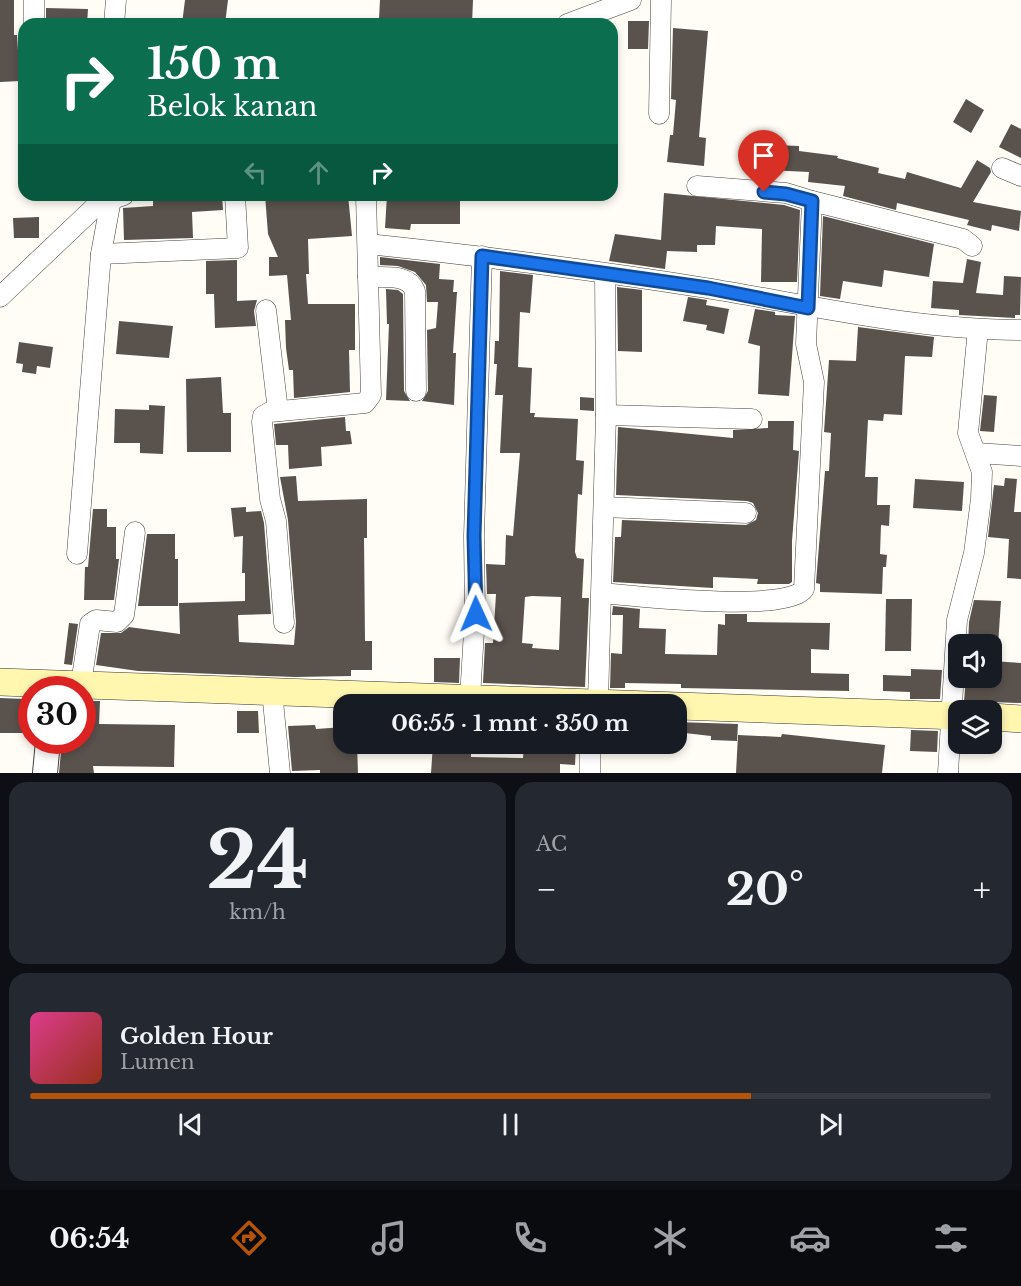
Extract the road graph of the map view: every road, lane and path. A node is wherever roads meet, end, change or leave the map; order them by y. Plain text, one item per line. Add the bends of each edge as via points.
1 (34, 0) edge
2 (116, 0) edge
3 (631, 0) edge
4 (661, 0) edge
5 (34, 18) edge
6 (114, 18) edge
7 (583, 18) edge
8 (659, 114) dead end
9 (1002, 168) dead end
10 (1021, 176) edge
11 (697, 186) dead end
12 (105, 201) edge
13 (108, 201) edge
14 (235, 201) edge
15 (366, 201) edge
16 (812, 201) junction
17 (368, 244) junction
18 (972, 246) dead end
19 (101, 254) junction
20 (482, 256) junction
21 (605, 274) junction
22 (368, 277) junction
23 (0, 297) edge
24 (808, 308) junction
25 (266, 310) dead end
26 (978, 329) junction
27 (1021, 330) edge
28 (416, 391) dead end
29 (278, 411) junction
30 (606, 415) junction
31 (752, 419) dead end
32 (977, 453) junction
33 (1021, 456) edge
34 (604, 507) junction
35 (746, 513) dead end
36 (135, 532) dead end
37 (77, 554) dead end
38 (602, 593) junction
39 (284, 623) dead end
40 (82, 676) edge
41 (0, 682) edge
42 (18, 684) edge
43 (96, 685) edge
44 (272, 691) junction
45 (357, 694) edge
46 (470, 694) edge
47 (594, 694) edge
48 (955, 700) edge
49 (687, 706) edge
50 (948, 716) edge
51 (1002, 718) edge
52 (1021, 720) edge
53 (47, 754) edge
54 (591, 754) edge
55 (950, 754) edge
56 (45, 773) edge
57 (280, 773) edge
58 (590, 773) edge
59 (948, 773) edge

1 - 5 street
2 - 6 street
3 - 7 street
4 - 8 street
9 - 10 street
11 - 16 street via 786,194
12 - 23 street
13 - 19 street
14 - 19 street via 237,248
15 - 17 street
16 - 18 street via 963,239
16 - 24 street
17 - 20 street
17 - 22 street
19 - 37 street
20 - 21 street
20 - 46 street via 474,536 476,614
21 - 24 street via 708,288
21 - 30 street
22 - 28 street via 405,279 415,291
22 - 29 street via 372,395 369,400
24 - 26 street
24 - 38 street via 806,344 813,367 814,392 805,581 800,594 734,603
25 - 29 street
26 - 27 street
26 - 32 street via 968,433
29 - 39 street via 263,416 261,422 276,521
30 - 31 street
30 - 34 street
32 - 33 street
32 - 48 street via 982,472 981,499 974,553 957,620
34 - 35 street
34 - 38 street
36 - 40 street via 124,615 117,622 96,620 90,624
38 - 47 street
41 - 42 main road
43 - 44 main road
44 - 45 main road
44 - 57 street
49 - 50 main road
51 - 52 main road
53 - 56 street
54 - 58 street
55 - 59 street

